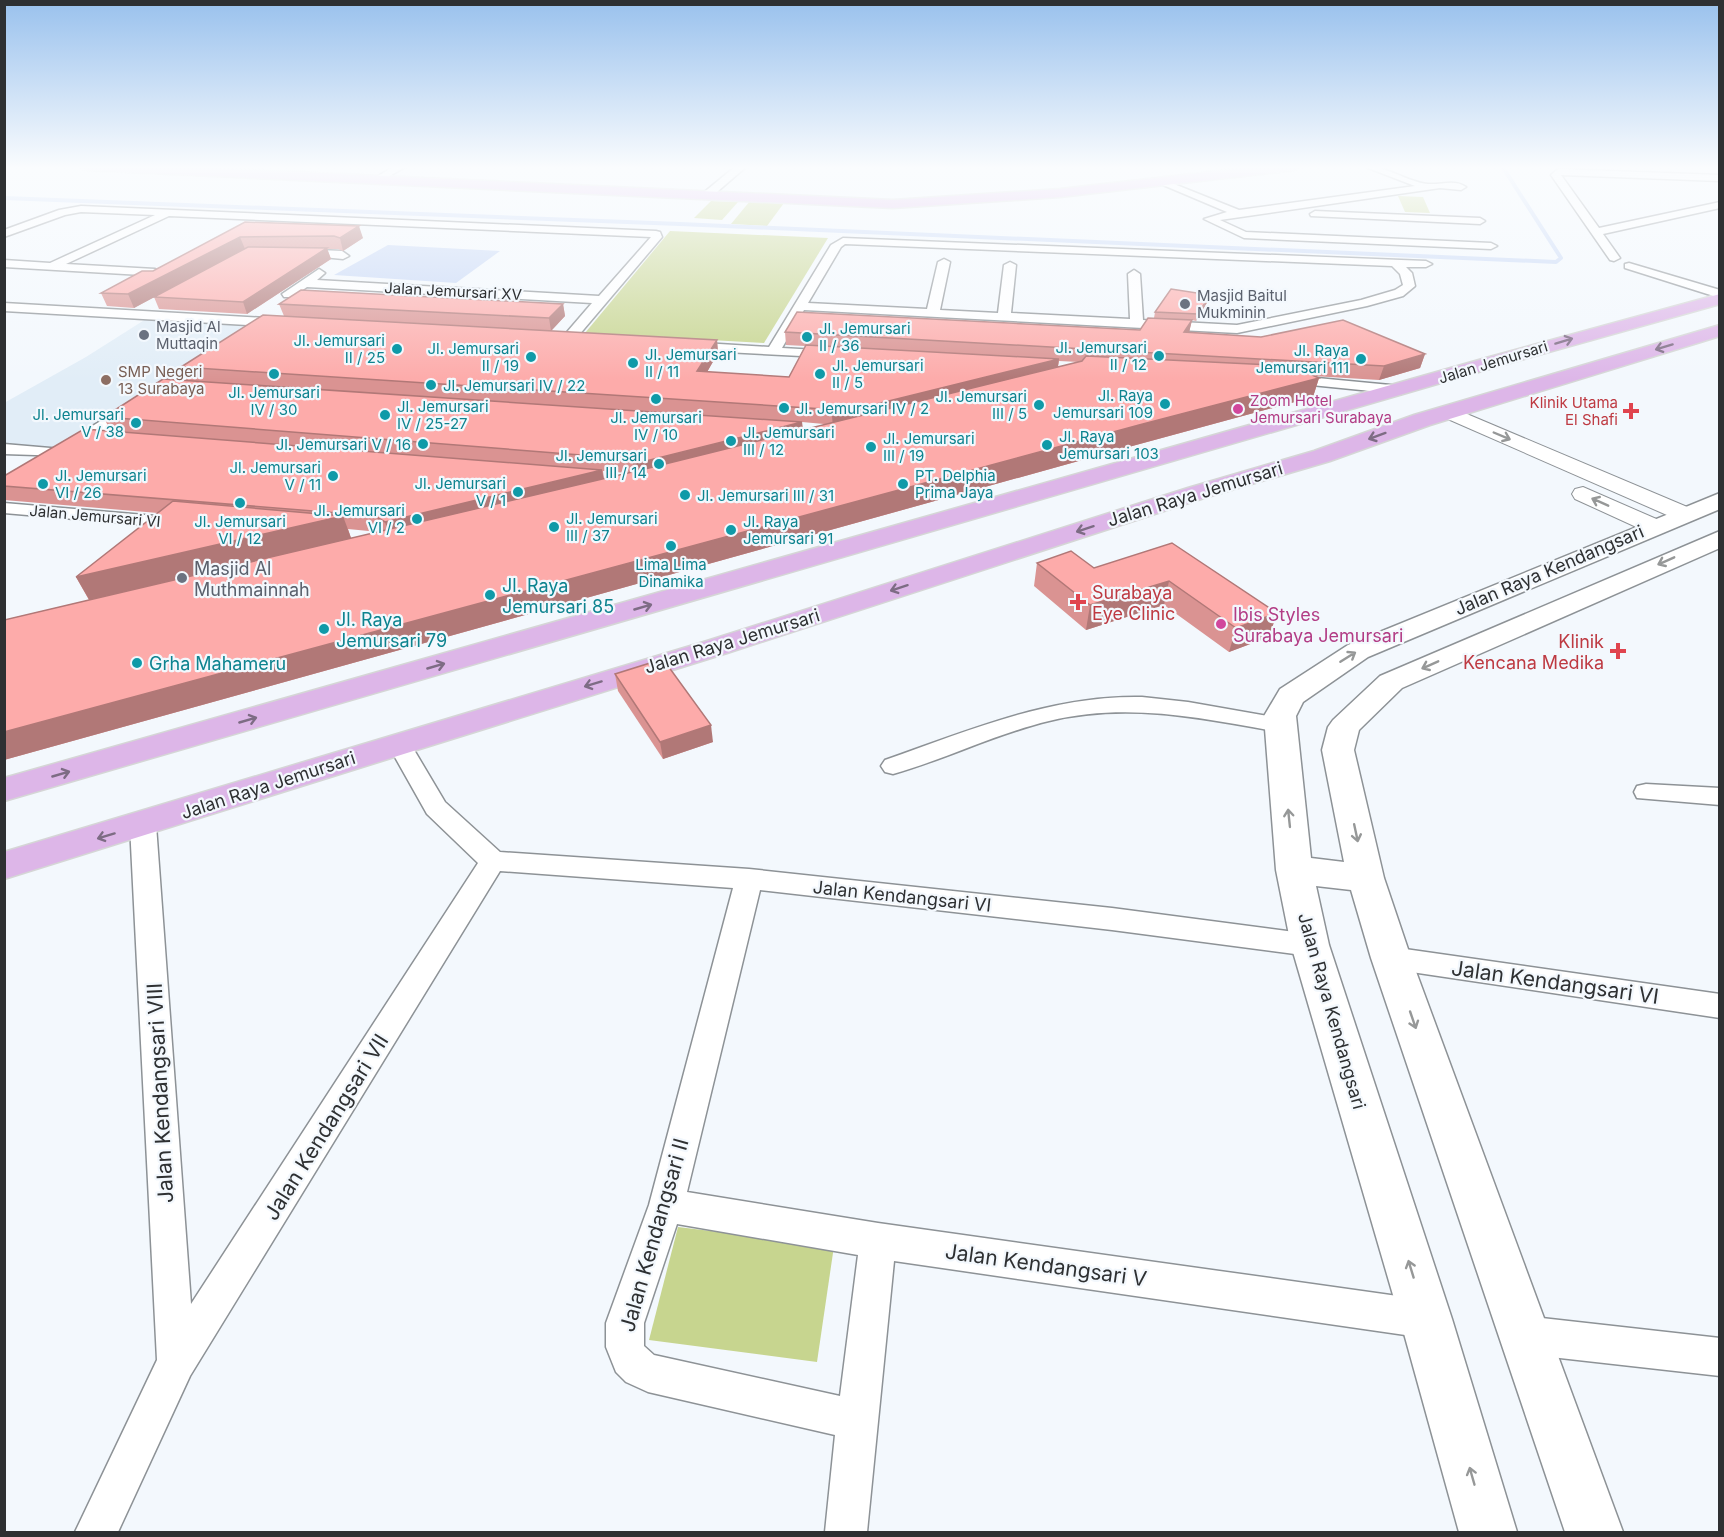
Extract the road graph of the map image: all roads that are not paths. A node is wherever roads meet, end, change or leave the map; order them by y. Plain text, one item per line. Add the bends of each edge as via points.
1 (113, 238) edge
2 (656, 238) edge
3 (1601, 238) edge
4 (285, 252) edge
5 (1614, 258) dead end
6 (944, 262) dead end
7 (1395, 263) junction
8 (4, 264) edge
9 (1426, 264) dead end
10 (1010, 265) dead end
11 (51, 266) junction
12 (1629, 266) dead end
13 (155, 273) edge
14 (1134, 274) dead end
15 (305, 283) junction
16 (288, 294) dead end
17 (1719, 294) edge
18 (1719, 299) edge
19 (163, 300) edge
20 (601, 300) junction
21 (800, 306) junction
22 (4, 307) edge
23 (933, 312) junction
24 (135, 315) junction
25 (1004, 316) junction
26 (264, 322) junction
27 (299, 324) edge
28 (1137, 324) junction
29 (1719, 330) edge
30 (243, 336) edge
31 (589, 340) edge
32 (670, 345) edge
33 (224, 348) edge
34 (773, 351) junction
35 (844, 356) edge
36 (1274, 379) edge
37 (1315, 383) junction
38 (167, 386) junction
39 (191, 388) edge
40 (1401, 390) junction
41 (1330, 409) junction
42 (1448, 412) junction
43 (1422, 420) junction
44 (1266, 427) junction
45 (87, 436) junction
46 (110, 438) edge
47 (60, 453) junction
48 (6, 454) edge
49 (1322, 456) junction
50 (42, 465) edge
51 (1548, 478) dead end
52 (1569, 488) dead end
53 (1719, 500) edge
54 (4, 508) edge
55 (1669, 520) junction
56 (202, 525) edge
57 (1719, 539) edge
58 (1518, 582) junction
59 (1560, 608) junction
60 (1279, 725) junction
61 (399, 743) junction
62 (893, 766) dead end
63 (4, 790) edge
64 (1646, 792) dead end
65 (1719, 797) edge
66 (143, 825) junction
67 (494, 861) junction
68 (4, 866) edge
69 (1294, 870) junction
70 (1366, 878) junction
71 (749, 879) junction
72 (1310, 945) junction
73 (1391, 958) junction
74 (1719, 1006) edge
75 (666, 1204) junction
76 (878, 1241) junction
77 (1426, 1319) junction
78 (1524, 1335) junction
79 (1719, 1357) edge
80 (176, 1362) junction
81 (857, 1420) junction
82 (96, 1533) edge
83 (846, 1533) edge
84 (1488, 1533) edge
85 (1594, 1533) edge

1 - 11 street
2 - 20 street
3 - 5 street
4 - 15 street via 343,255
6 - 23 street
7 - 9 street
7 - 21 street via 851,240 837,245
7 - 28 street via 1406,273 1410,286 1363,303 1237,329
8 - 11 street
10 - 25 street
11 - 13 street
12 - 17 street
14 - 28 street
15 - 16 street
15 - 20 street, Jalan Jemursari XV
40 -> 18 main road, Jalan Jemursari
19 - 24 street
20 - 31 street via 562,339
21 - 23 street
21 - 34 street
22 - 24 street
23 - 25 street
24 - 26 street
25 - 28 street
26 - 27 street
26 - 30 street
29 -> 42 main road, Jalan Jemursari
32 - 34 street
33 - 38 street
34 - 35 street
36 - 37 street
37 - 40 street
37 - 41 street via 1339,394
38 - 39 street
38 - 45 street
40 - 41 main road, Jalan Jemursari
41 - 44 main road, Jalan Jemursari
42 - 43 main road, Jalan Jemursari
42 -> 55 street
43 -> 49 main road, Jalan Jemursari
43 - 51 street
44 - 49 main road
63 -> 44 main road
45 - 46 street
45 - 47 street
47 - 48 street
47 - 50 street
49 -> 61 main road, Jalan Raya Jemursari
55 -> 52 street
53 - 55 main road, Jalan Raya Kendangsari
54 - 56 street, Jalan Jemursari VI
55 - 58 main road, Jalan Raya Kendangsari
57 -> 59 main road, Jalan Raya Kendangsari
58 - 59 main road
60 -> 58 main road, Jalan Raya Kendangsari via 1291,696 1358,651
59 -> 70 main road, Jalan Raya Kendangsari via 1391,682 1344,727 1338,750
60 - 62 street via 1146,704 1100,705 1051,712
69 -> 60 main road, Jalan Raya Kendangsari
61 - 66 main road, Jalan Raya Jemursari
61 - 67 street via 436,808
64 - 65 street
66 -> 68 main road, Jalan Raya Jemursari
66 - 80 street, Jalan Kendangsari VIII
67 - 71 street, Jalan Kendangsari VI
67 - 80 street, Jalan Kendangsari VII
69 - 70 main road
69 - 72 main road, Jalan Raya Kendangsari
70 - 73 main road, Jalan Raya Kendangsari
71 - 72 street, Jalan Kendangsari VI
71 - 75 street, Jalan Kendangsari II
77 -> 72 main road, Jalan Raya Kendangsari
73 - 74 street, Jalan Kendangsari VI
73 -> 78 main road, Jalan Raya Kendangsari
75 - 76 street, Jalan Kendangsari V
75 - 81 street, Jalan Kendangsari II via 624,1323 626,1357 648,1373
76 - 77 street, Jalan Kendangsari V
76 - 81 street
84 -> 77 main road, Jalan Raya Kendangsari
78 - 79 street
78 - 85 main road, Jalan Raya Kendangsari
80 - 82 street, Jalan Kendangsari VII
81 - 83 street

